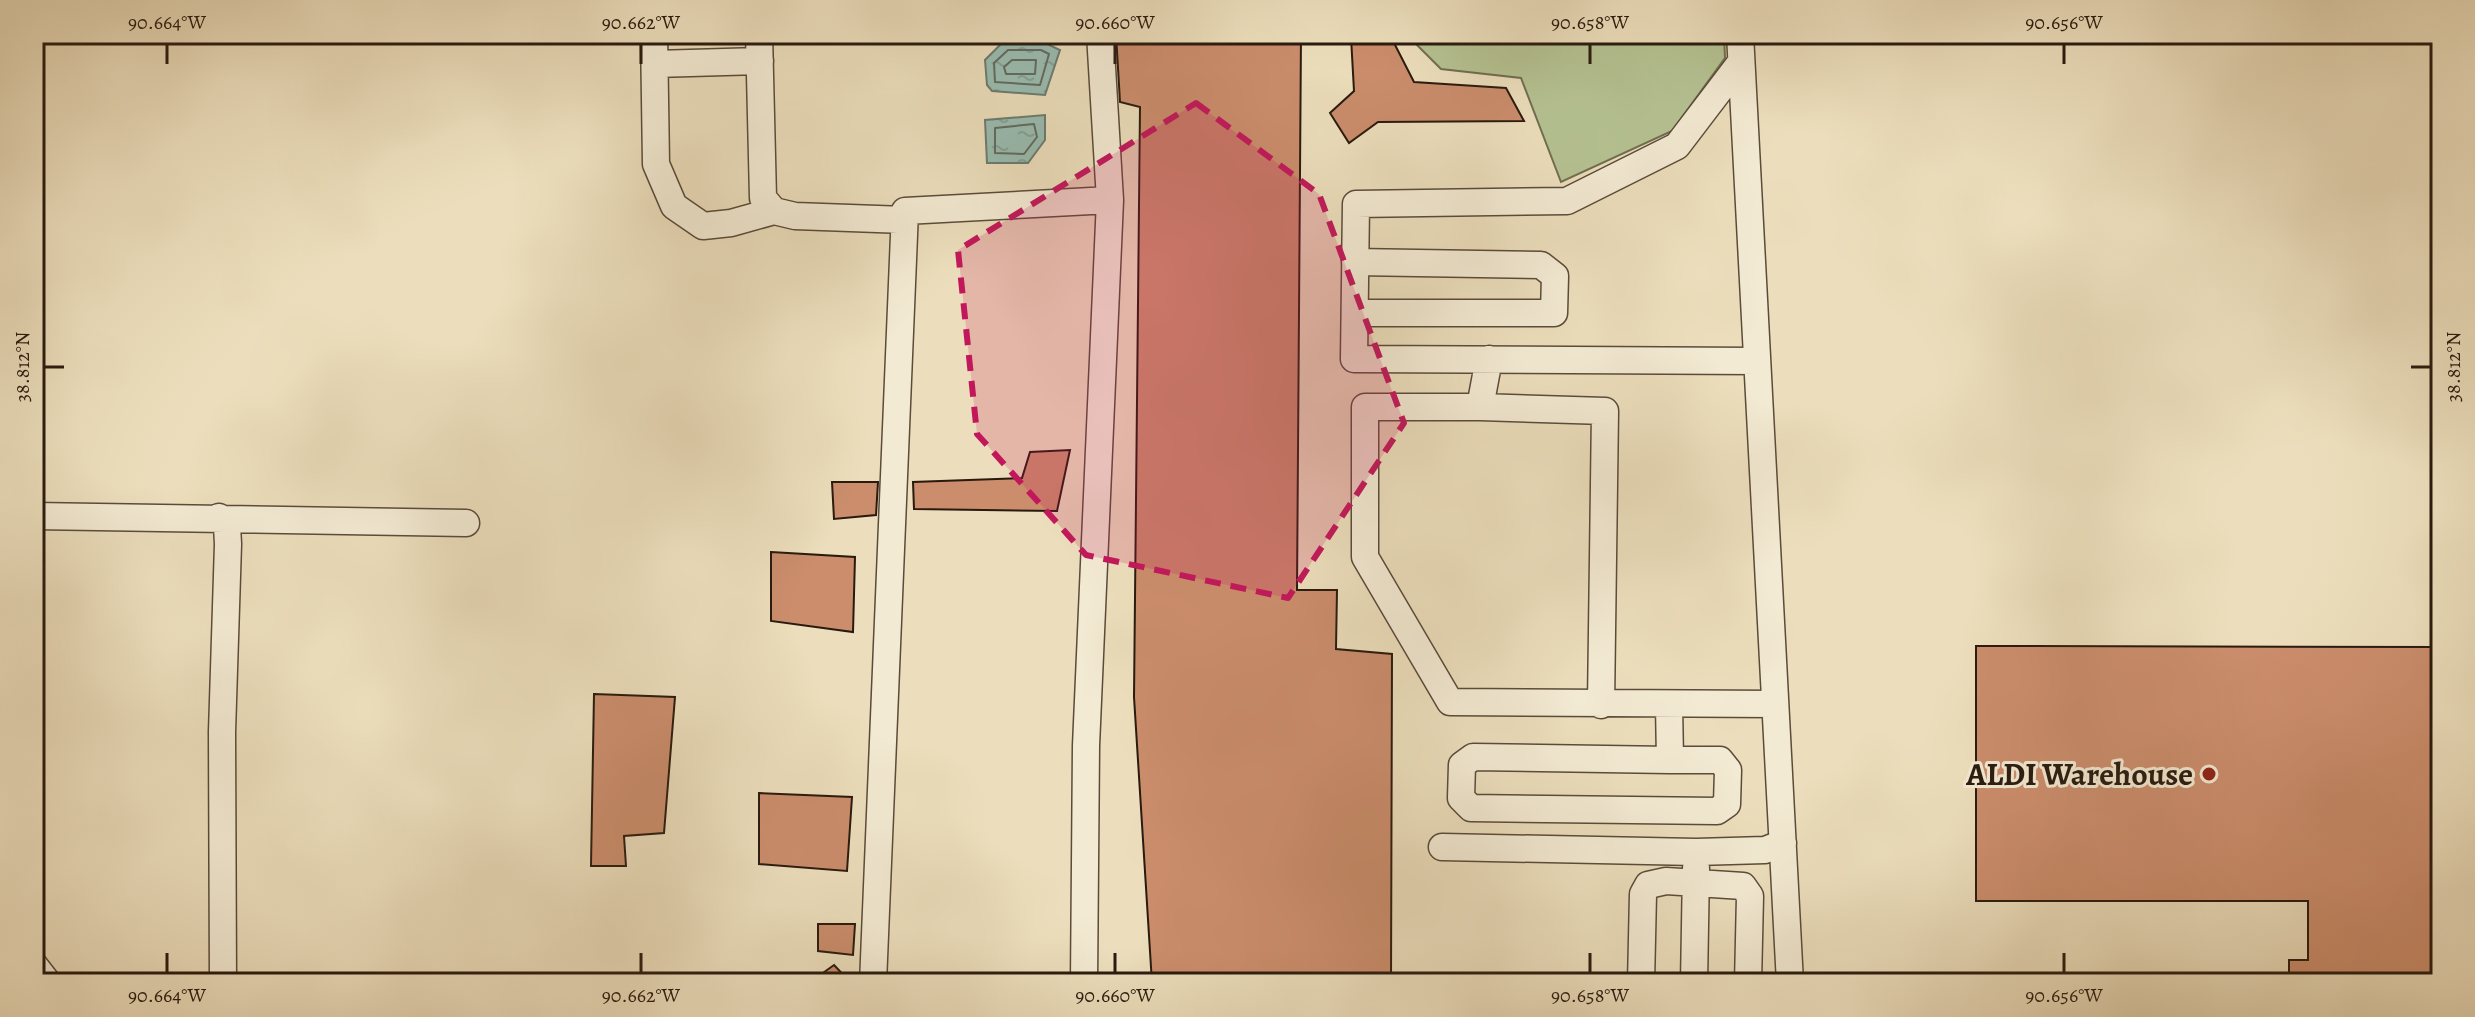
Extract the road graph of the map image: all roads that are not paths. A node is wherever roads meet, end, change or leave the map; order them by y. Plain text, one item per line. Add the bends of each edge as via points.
1 (654, 34) edge
2 (759, 34) edge
3 (1100, 34) edge
4 (1740, 34) edge
5 (760, 61) junction
6 (1741, 62) junction
7 (655, 64) junction
8 (1110, 200) junction
9 (774, 211) junction
10 (905, 220) junction
11 (1355, 262) junction
12 (1355, 313) junction
13 (1489, 359) junction
14 (1757, 361) junction
15 (1480, 407) junction
16 (34, 516) edge
17 (219, 517) junction
18 (466, 523) dead end
19 (1775, 704) junction
20 (1601, 705) junction
21 (1669, 705) junction
22 (1670, 760) junction
23 (1686, 810) junction
24 (1783, 843) junction
25 (1442, 847) dead end
26 (1683, 852) junction
27 (1666, 881) junction
28 (1696, 882) junction
29 (34, 965) edge
30 (48, 983) edge
31 (223, 983) edge
32 (873, 983) edge
33 (1084, 983) edge
34 (1641, 983) edge
35 (1694, 983) edge
36 (1748, 983) edge
37 (1790, 983) edge

1 - 7 street
2 - 5 street
3 - 8 street
4 - 6 street
5 - 7 street
5 - 9 street via 763,198
6 - 11 street via 1677,146 1567,201 1356,204
6 - 14 street
7 - 9 street via 656,164 674,206 703,226
8 - 10 street via 905,211
8 - 33 street via 1086,746
9 - 10 street
10 - 32 street
11 - 12 street
11 - 12 street via 1541,265 1555,276 1554,313
12 - 13 street via 1354,359
13 - 14 street
13 - 15 street
14 - 19 street
15 - 20 street via 1605,411
15 - 20 street via 1365,407 1365,557 1450,702
16 - 17 street
17 - 18 street
17 - 31 street via 225,520 228,544
19 - 21 street
19 - 24 street
20 - 21 street
21 - 22 street
22 - 23 street via 1720,760 1728,770 1727,804 1717,811
22 - 23 street via 1473,757 1462,765 1461,798 1471,808
23 - 26 street
24 - 26 street via 1765,850
24 - 37 street
25 - 26 street
26 - 27 street
26 - 28 street
27 - 28 street
27 - 34 street via 1648,885 1643,894
28 - 35 street
28 - 36 street via 1743,886 1750,896
29 - 30 street

